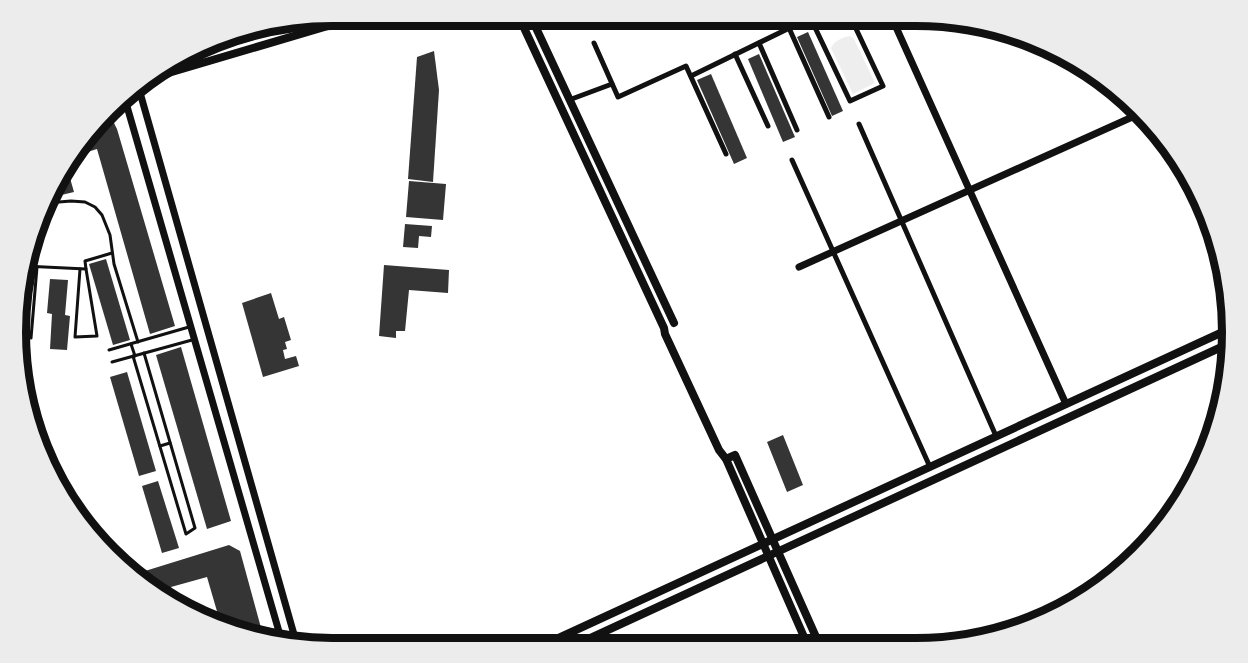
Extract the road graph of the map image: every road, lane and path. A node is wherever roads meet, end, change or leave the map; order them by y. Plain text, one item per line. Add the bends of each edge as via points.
1 (328, 26) edge
2 (523, 26) edge
3 (535, 26) edge
4 (784, 26) edge
5 (792, 26) edge
6 (816, 26) edge
7 (855, 26) edge
8 (895, 26) edge
9 (786, 29) junction
10 (594, 43) dead end
11 (759, 43) junction
12 (735, 54) junction
13 (167, 73) edge
14 (691, 76) junction
15 (612, 84) junction
16 (140, 93) edge
17 (569, 100) junction
18 (126, 104) edge
19 (1134, 116) edge
20 (829, 117) dead end
21 (859, 124) dead end
22 (768, 126) dead end
23 (797, 130) dead end
24 (726, 154) dead end
25 (792, 160) dead end
26 (969, 190) junction
27 (54, 202) edge
28 (901, 221) junction
29 (833, 251) junction
30 (112, 254) junction
31 (32, 267) edge
32 (37, 267) junction
33 (800, 267) dead end
34 (80, 269) junction
35 (86, 269) junction
36 (674, 323) joint
37 (190, 326) junction
38 (664, 328) junction
39 (1222, 332) edge
40 (31, 338) dead end
41 (194, 339) junction
42 (138, 342) junction
43 (131, 344) junction
44 (1222, 347) edge
45 (109, 350) dead end
46 (144, 353) junction
47 (134, 356) junction
48 (112, 362) dead end
49 (1066, 404) junction
50 (996, 436) junction
51 (170, 443) junction
52 (160, 446) junction
53 (726, 459) junction
54 (930, 467) junction
55 (183, 488) junction
56 (173, 492) junction
57 (773, 540) junction
58 (763, 544) junction
59 (778, 551) junction
60 (767, 556) junction
61 (279, 633) edge
62 (294, 635) edge
63 (559, 638) edge
64 (588, 638) edge
65 (804, 638) edge
66 (816, 638) edge

1 - 13 main road
2 - 38 main road
3 - 17 main road
4 - 9 street
5 - 9 street
6 - 7 street via 850,101 883,86
8 - 26 street
9 - 11 street
9 - 20 street
10 - 15 street
11 - 12 street
11 - 23 street
12 - 14 street
12 - 22 street
14 - 15 street via 687,66 618,97
14 - 24 street
15 - 17 street
16 - 62 street
17 - 36 main road
18 - 37 street
19 - 26 street
21 - 28 street
25 - 29 street
26 - 28 street
26 - 49 street
27 - 30 lane via 85,202 95,207 107,225
28 - 29 street
28 - 50 street
29 - 33 street
29 - 54 street
30 - 35 lane via 85,261
30 - 42 lane
31 - 32 lane
32 - 34 lane
32 - 40 lane
34 - 35 lane
34 - 35 lane via 75,337 97,336
36 - 38 street
37 - 41 street
37 - 42 lane
38 - 53 main road
39 - 49 main road
41 - 46 lane
41 - 61 street
42 - 43 lane
43 - 45 lane
43 - 47 lane
44 - 59 main road
46 - 47 lane
46 - 51 lane
47 - 48 lane
47 - 52 lane
49 - 50 main road
50 - 54 main road
51 - 52 lane
51 - 55 lane
52 - 56 lane
53 - 57 main road via 735,455
53 - 58 main road
54 - 57 main road
55 - 56 lane
55 - 56 lane via 195,528 186,534
57 - 58 main road
57 - 59 main road
58 - 60 main road
58 - 63 main road
59 - 60 main road
59 - 66 main road
60 - 64 main road
60 - 65 main road

